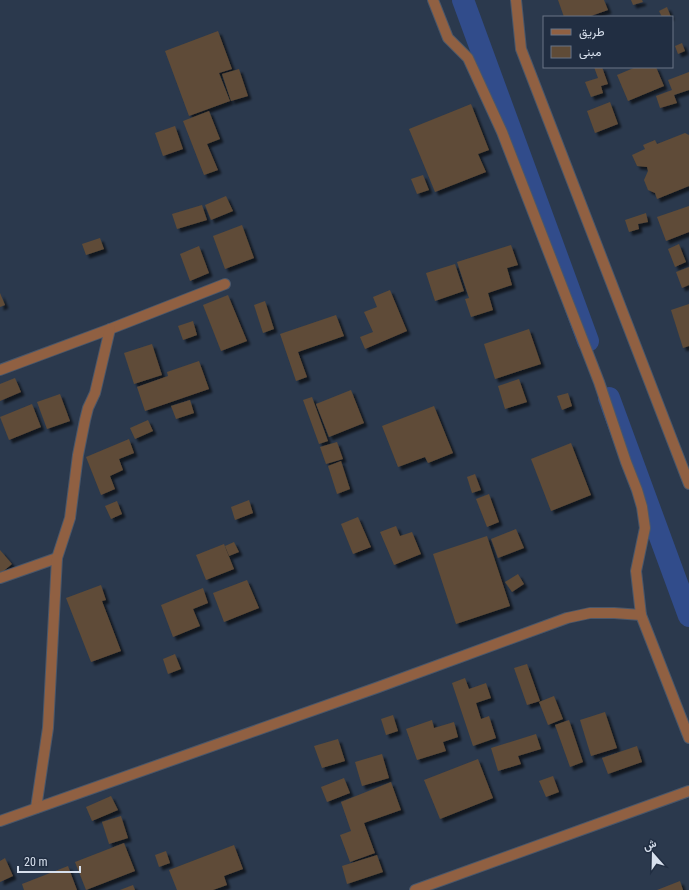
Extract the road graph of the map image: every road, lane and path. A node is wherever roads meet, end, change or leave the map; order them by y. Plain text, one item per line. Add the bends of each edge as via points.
1 (433, 0) edge
2 (516, 0) edge
3 (225, 284) dead end
4 (110, 329) junction
5 (0, 370) edge
6 (689, 484) edge
7 (57, 558) junction
8 (0, 578) edge
9 (641, 615) junction
10 (689, 738) edge
11 (689, 791) edge
12 (36, 808) junction
13 (0, 821) edge
14 (415, 890) edge

1 - 9 street via 448,38 468,58 502,132 637,490 645,528 636,571
2 - 6 street via 521,49
3 - 4 street
4 - 5 street
4 - 7 street via 95,393 85,420 70,518
7 - 8 street
7 - 12 street via 48,728
9 - 10 street
9 - 12 street via 590,613 567,618
11 - 14 street
12 - 13 street

